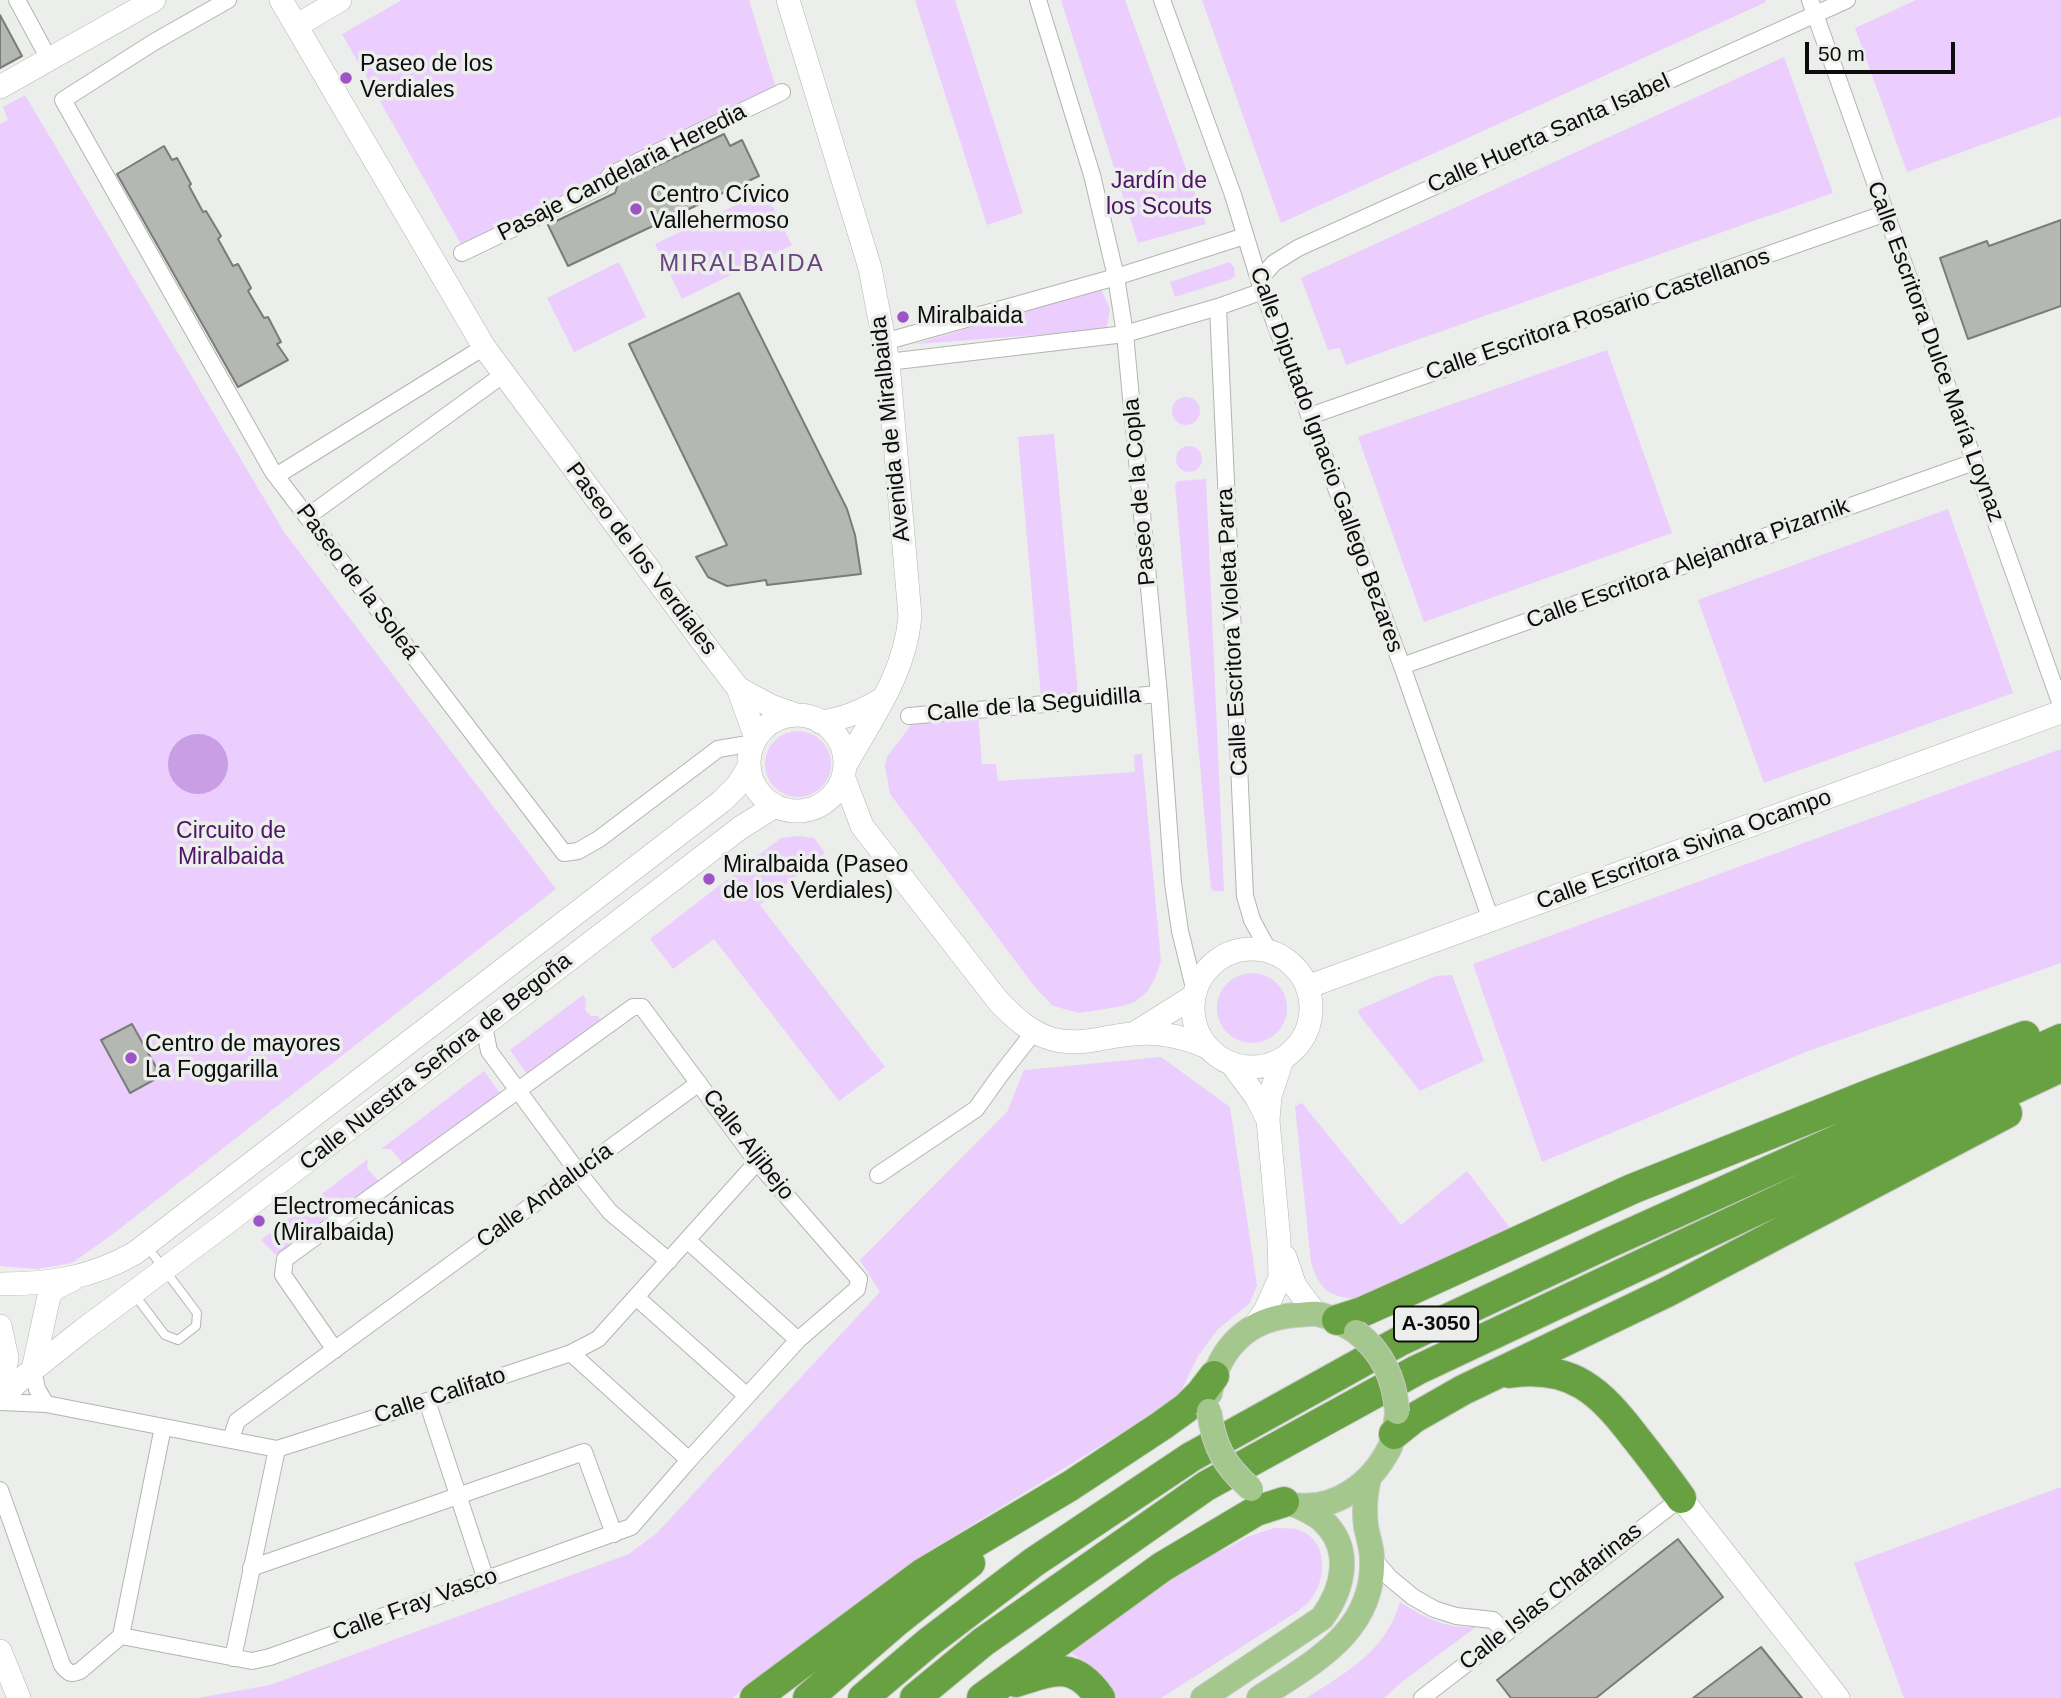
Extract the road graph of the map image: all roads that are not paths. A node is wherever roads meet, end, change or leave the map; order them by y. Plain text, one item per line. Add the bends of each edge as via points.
1 (17, 0) edge
2 (154, 0) edge
3 (228, 0) edge
4 (281, 0) edge
5 (341, 0) edge
6 (788, 0) edge
7 (1038, 0) edge
8 (1162, 0) edge
9 (1847, 0) edge
10 (1812, 7) edge
11 (296, 26) junction
12 (49, 59) junction
13 (0, 87) edge
14 (782, 92) dead end
15 (1886, 213) junction
16 (1245, 236) junction
17 (462, 253) dead end
18 (1116, 277) junction
19 (1261, 286) junction
20 (1218, 307) junction
21 (1125, 334) junction
22 (484, 347) junction
23 (886, 352) junction
24 (504, 373) junction
25 (1310, 416) junction
26 (1975, 462) junction
27 (276, 477) junction
28 (307, 517) junction
29 (1402, 666) junction
30 (738, 688) junction
31 (1159, 694) junction
32 (884, 698) junction
33 (2061, 705) edge
34 (2061, 712) edge
35 (797, 715) junction
36 (909, 716) dead end
37 (820, 722) junction
38 (755, 741) junction
39 (749, 767) junction
40 (844, 771) junction
41 (775, 806) junction
42 (819, 806) junction
43 (862, 825) junction
44 (1491, 920) junction
45 (1269, 951) junction
46 (1307, 987) junction
47 (1195, 994) junction
48 (2061, 1022) edge
49 (484, 1026) junction
50 (1034, 1032) junction
51 (1135, 1033) junction
52 (2061, 1038) edge
53 (1207, 1046) junction
54 (1282, 1060) junction
55 (1231, 1063) junction
56 (2061, 1068) edge
57 (699, 1083) junction
58 (2061, 1083) edge
59 (518, 1090) junction
60 (1268, 1120) junction
61 (757, 1162) junction
62 (578, 1172) junction
63 (878, 1175) dead end
64 (687, 1240) junction
65 (1279, 1240) junction
66 (146, 1245) junction
67 (668, 1261) junction
68 (165, 1270) junction
69 (80, 1276) junction
70 (859, 1279) joint
71 (0, 1284) edge
72 (134, 1294) junction
73 (636, 1297) junction
74 (46, 1307) junction
75 (1336, 1322) junction
76 (1255, 1325) junction
77 (0, 1326) edge
78 (83, 1330) junction
79 (798, 1340) junction
80 (335, 1350) junction
81 (571, 1353) junction
82 (33, 1370) junction
83 (1499, 1375) junction
84 (1214, 1376) junction
85 (0, 1390) edge
86 (747, 1396) junction
87 (0, 1400) edge
88 (427, 1401) junction
89 (46, 1404) junction
90 (1396, 1423) junction
91 (163, 1427) junction
92 (231, 1440) junction
93 (276, 1449) junction
94 (689, 1460) junction
95 (1368, 1478) junction
96 (1070, 1486) junction
97 (0, 1490) edge
98 (458, 1495) junction
99 (1681, 1498) junction
100 (1291, 1504) junction
101 (614, 1534) junction
102 (1372, 1557) junction
103 (251, 1568) junction
104 (486, 1580) junction
105 (1505, 1632) junction
106 (121, 1636) junction
107 (0, 1651) edge
108 (233, 1658) junction
109 (987, 1694) edge
110 (19, 1698) edge
111 (755, 1698) edge
112 (808, 1698) edge
113 (863, 1698) edge
114 (915, 1698) edge
115 (1101, 1698) edge
116 (1203, 1698) edge
117 (1259, 1698) edge
118 (1422, 1698) edge
119 (1838, 1698) edge

1 - 12 street
2 - 12 street
3 - 27 street, Paseo de la Soleá via 63,100
4 - 11 street, Paseo de los Verdiales
5 - 11 street
6 - 23 street, Avenida de Miralbaida via 870,268
7 - 18 street, Paseo de la Copla via 1092,175
8 - 16 street, Calle Diputado Ignacio Gallego Bezares
9 - 10 street, Calle Huerta Santa Isabel
10 - 15 street, Calle Escritora Dulce María Loynaz
10 - 19 street, Calle Huerta Santa Isabel via 1298,248 1274,263
11 - 22 street, Paseo de los Verdiales
12 - 13 street
14 - 17 street, Pasaje Candelaria Heredia
15 - 25 street, Calle Escritora Rosario Castellanos
15 - 26 street, Calle Escritora Dulce María Loynaz
16 - 18 street
16 - 19 street, Calle Diputado Ignacio Gallego Bezares
18 - 21 street, Paseo de la Copla
18 - 23 street
19 - 20 street, Calle Huerta Santa Isabel
19 - 25 street, Calle Diputado Ignacio Gallego Bezares
20 - 21 street, Calle Huerta Santa Isabel
20 - 45 street, Calle Escritora Violeta Parra via 1245,896
21 - 23 street, Calle Huerta Santa Isabel
21 - 31 street, Paseo de la Copla
22 - 24 street, Paseo de los Verdiales
22 - 27 street
23 - 32 street, Avenida de Miralbaida via 910,616 903,657
24 - 28 street
24 - 30 street, Paseo de los Verdiales
25 - 29 street, Calle Diputado Ignacio Gallego Bezares
26 - 29 street, Calle Escritora Alejandra Pizarnik
26 - 33 street, Calle Escritora Dulce María Loynaz
27 - 28 street, Paseo de la Soleá
28 - 38 street, Paseo de la Soleá via 564,853 599,839 718,748
29 - 44 street, Calle Diputado Ignacio Gallego Bezares
30 - 35 street, Paseo de los Verdiales
30 - 38 street, Paseo de los Verdiales
31 - 36 street, Calle de la Seguidilla
31 - 47 street, Paseo de la Copla via 1173,883
32 - 37 street via 864,710
32 - 40 street, Avenida de Miralbaida
34 - 44 street, Calle Escritora Sivina Ocampo
35 - 37 street
35 - 38 street via 767,726
37 - 40 street via 839,740
38 - 39 street
39 - 41 street via 762,796
39 - 66 street, Calle Nuestra Señora de Begoña via 722,801
40 - 42 street via 838,788
40 - 43 street
41 - 42 street via 790,811
41 - 49 street, Calle Nuestra Señora de Begoña via 740,828
42 - 43 street
43 - 50 street via 999,1002
44 - 46 street, Calle Escritora Sivina Ocampo
45 - 46 street via 1298,971
45 - 47 street via 1254,949 1223,956 1206,972
46 - 54 street via 1311,1012 1305,1036
47 - 51 street
47 - 53 street via 1195,1023
48 - 75 highway via 1632,1189
49 - 59 street via 489,1051
49 - 68 street, Calle Nuestra Señora de Begoña
50 - 51 street via 1067,1042
50 - 63 street via 976,1109
51 - 53 street via 1177,1037
52 - 113 highway, A-3050 via 1400,1341 1180,1465 1034,1562
53 - 55 street
54 - 55 street via 1248,1067
54 - 60 street via 1270,1096
55 - 60 street
56 - 114 highway, A-3050 via 1417,1370 1206,1486 983,1642
57 - 59 street, Calle Aljibejo via 642,1007 633,1007
57 - 61 street, Calle Aljibejo
57 - 62 street, Calle Andalucía
58 - 83 highway via 1718,1266
59 - 62 street
59 - 80 street via 285,1259 283,1275
60 - 65 street
61 - 64 street, Calle Califato
61 - 70 street, Calle Aljibejo
62 - 67 street via 610,1212
62 - 80 street, Calle Andalucía
64 - 67 street, Calle Califato
64 - 79 street
65 - 75 street via 1295,1286
65 - 76 street via 1280,1278
66 - 68 lane
66 - 69 street, Calle Nuestra Señora de Begoña
67 - 73 street, Calle Califato
68 - 72 street, Calle Nuestra Señora de Begoña
68 - 72 lane via 197,1313 196,1326 178,1340 165,1335
69 - 71 street, Calle Nuestra Señora de Begoña
69 - 74 street via 55,1288
70 - 79 street, Calle Fray Vasco via 856,1289
72 - 78 street, Calle Nuestra Señora de Begoña
73 - 81 street, Calle Califato via 598,1339
73 - 86 street
74 - 78 street via 55,1327
74 - 82 street
75 - 76 main road via 1282,1316
75 - 90 main road, bridge via 1368,1340 1389,1371
76 - 84 main road via 1233,1343
77 - 85 street via 7,1358
78 - 82 street, Calle Nuestra Señora de Begoña
79 - 86 street, Calle Fray Vasco
80 - 92 street, Calle Andalucía via 237,1421
81 - 88 street, Calle Califato
81 - 94 street
82 - 87 street, Calle Nuestra Señora de Begoña
82 - 89 street
83 - 90 highway
83 - 99 highway via 1549,1373 1589,1388 1608,1402
84 - 96 highway via 1186,1408
84 - 100 main road, bridge via 1209,1411 1227,1465 1251,1489
86 - 94 street, Calle Fray Vasco
87 - 89 street, Calle Califato
88 - 93 street, Calle Califato
88 - 98 street
89 - 91 street, Calle Califato
90 - 95 main road via 1390,1447
91 - 92 street, Calle Califato
91 - 106 street
92 - 93 street, Calle Califato
93 - 103 street
94 - 101 street, Calle Fray Vasco via 631,1527
95 - 100 main road via 1332,1501
95 - 102 main road via 1366,1527
96 - 111 highway via 922,1574
96 - 112 highway via 897,1621
97 - 106 street via 62,1665 73,1674 80,1671
98 - 101 street via 584,1452
98 - 103 street
98 - 104 street
99 - 105 street, Calle Islas Chafarinas
99 - 119 street
100 - 109 highway via 1256,1511 1162,1567
100 - 116 main road via 1320,1518 1338,1544 1343,1560 1334,1602 1322,1618
101 - 104 street, Calle Fray Vasco
102 - 105 street via 1390,1578 1434,1609 1493,1620
102 - 117 main road via 1371,1585 1356,1622 1307,1667
103 - 108 street
104 - 108 street, Calle Fray Vasco via 270,1657 252,1661
105 - 118 street, Calle Islas Chafarinas
106 - 108 street, Calle Fray Vasco
107 - 110 street
109 - 115 highway via 1054,1670 1073,1673

